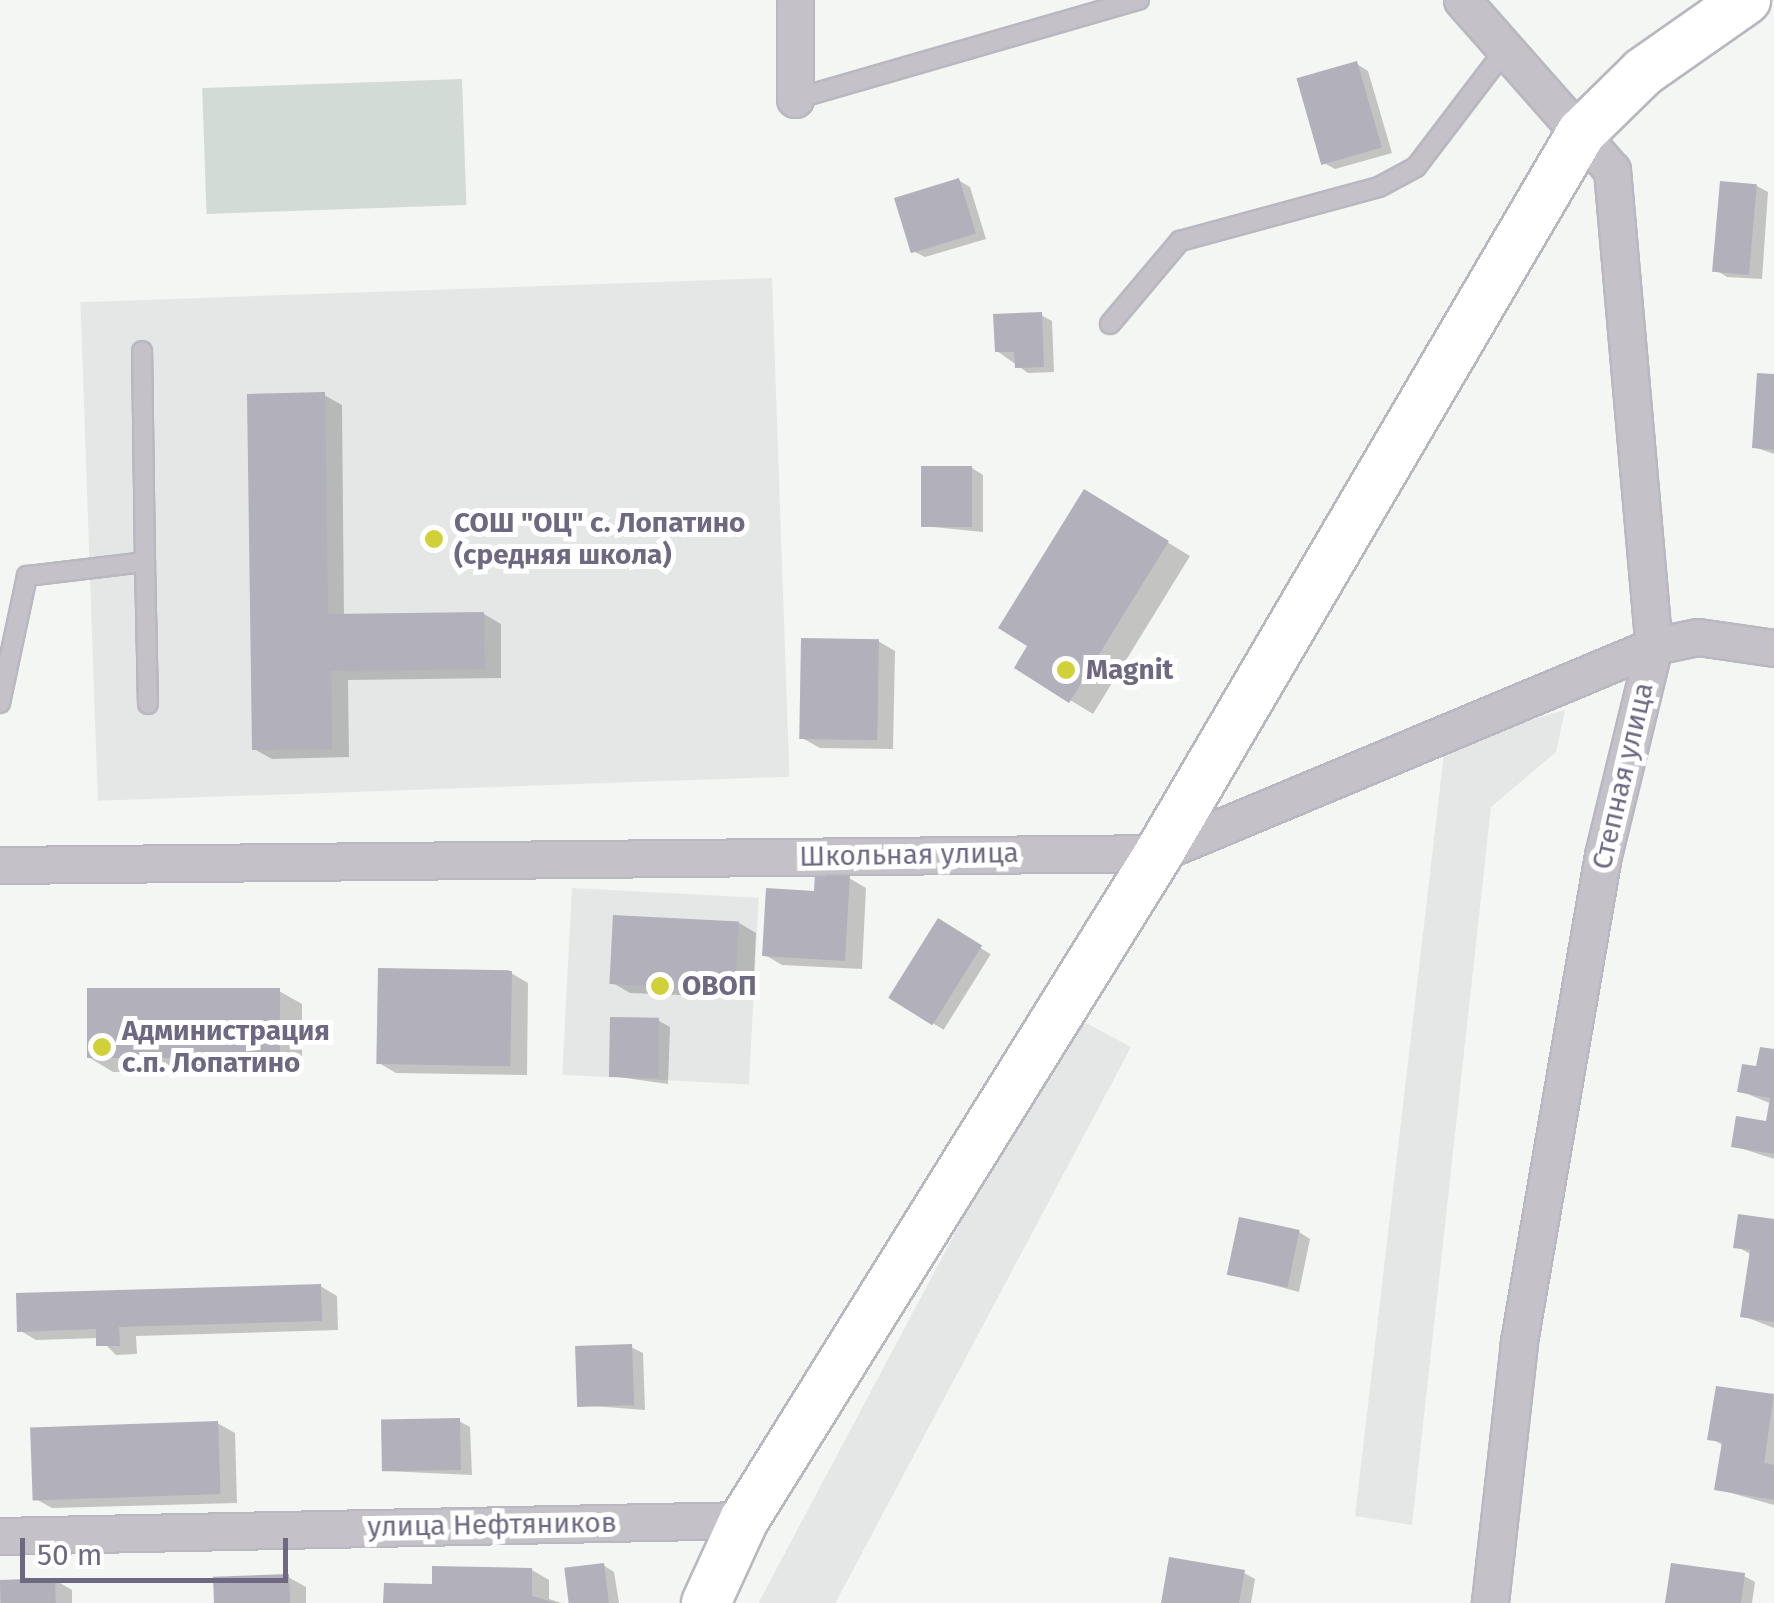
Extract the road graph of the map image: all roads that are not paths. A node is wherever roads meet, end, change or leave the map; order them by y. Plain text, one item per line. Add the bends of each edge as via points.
1 (795, 0) edge
2 (1139, 0) edge
3 (1462, 0) edge
4 (1746, 0) edge
5 (1502, 54) junction
6 (794, 99) joint
7 (1581, 132) junction
8 (1110, 324) dead end
9 (142, 351) dead end
10 (145, 562) junction
11 (1654, 646) junction
12 (1774, 648) edge
13 (0, 703) edge
14 (148, 704) dead end
15 (1159, 853) junction
16 (0, 866) edge
17 (744, 1520) junction
18 (0, 1536) edge
19 (706, 1603) edge
20 (1490, 1603) edge

1 - 6 street
2 - 6 lane
3 - 5 street, Степная улица
4 - 7 street via 1643,72
5 - 7 street, Степная улица
5 - 8 lane via 1416,166 1379,187 1180,241
7 - 11 street, Степная улица via 1612,170
7 - 15 street
9 - 10 lane
10 - 13 lane via 28,576
10 - 14 lane
11 - 12 street, Школьная улица via 1698,637
11 - 15 street, Школьная улица
11 - 20 street, Степная улица via 1603,855 1518,1344
15 - 16 street, Школьная улица
15 - 17 street
17 - 18 street, улица Нефтяников
17 - 19 street

